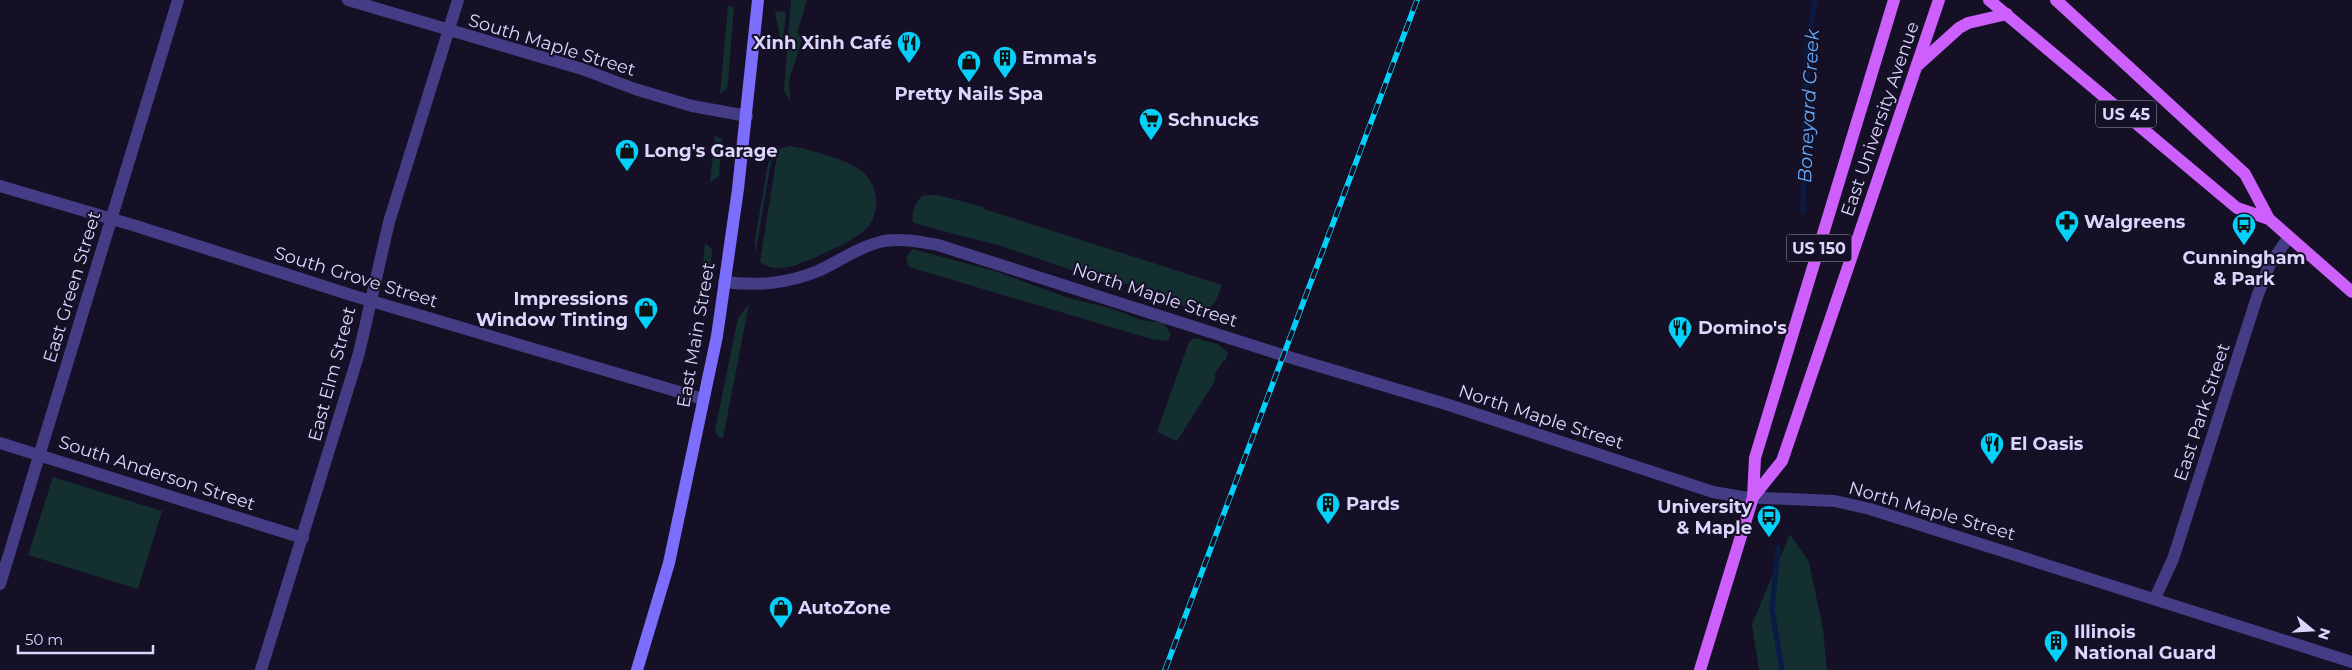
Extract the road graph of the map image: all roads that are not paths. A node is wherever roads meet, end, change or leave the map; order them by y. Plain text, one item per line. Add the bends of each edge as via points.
1 (178, 0) edge
2 (348, 0) edge
3 (458, 0) edge
4 (758, 0) edge
5 (1894, 0) edge
6 (1939, 0) edge
7 (1989, 0) edge
8 (2056, 0) edge
9 (2007, 14) junction
10 (449, 32) junction
11 (1916, 67) junction
12 (747, 116) junction
13 (0, 186) edge
14 (112, 219) junction
15 (2269, 220) junction
16 (2288, 238) junction
17 (724, 282) junction
18 (2352, 292) edge
19 (370, 300) junction
20 (702, 398) junction
21 (0, 443) edge
22 (39, 455) junction
23 (1754, 497) junction
24 (303, 538) junction
25 (0, 584) edge
26 (2155, 598) junction
27 (2352, 662) edge
28 (261, 670) edge
29 (637, 670) edge
30 (1700, 670) edge

1 - 14 street, East Green Street
2 - 10 street, South Maple Street
3 - 10 street, East Elm Street
4 - 12 main road, East Main Street
5 - 23 main road, East University Avenue / US 150 via 1755,458
6 - 11 main road, East University Avenue / US 150
7 - 9 main road, US 45
8 - 15 main road, US 45 via 2245,174
9 - 11 main road via 1959,28
9 - 15 main road, US 45 via 2237,208
10 - 12 street, South Maple Street via 582,69 635,90
10 - 19 street, East Elm Street via 390,222
11 - 23 main road, East University Avenue / US 150 via 1782,461
12 - 17 main road, East Main Street
13 - 14 street, South Grove Street
14 - 19 street, South Grove Street
14 - 22 street, East Green Street
15 - 16 main road, US 45
16 - 18 main road, US 45
16 - 26 street, East Park Street via 2269,266 2257,297 2173,559
17 - 20 main road, East Main Street via 717,336
17 - 23 street, North Maple Street via 771,284 793,280 865,246 886,241 938,245 1282,356 1449,405 1713,492
19 - 20 street, South Grove Street
19 - 24 street, East Elm Street via 359,353
20 - 29 main road, East Main Street via 696,442 668,562
21 - 22 street, South Anderson Street
22 - 24 street, South Anderson Street
22 - 25 street, East Green Street
23 - 26 street, North Maple Street via 1835,501 1870,509
23 - 30 main road, East University Avenue / US 150
24 - 28 street, East Elm Street
26 - 27 street, North Maple Street

